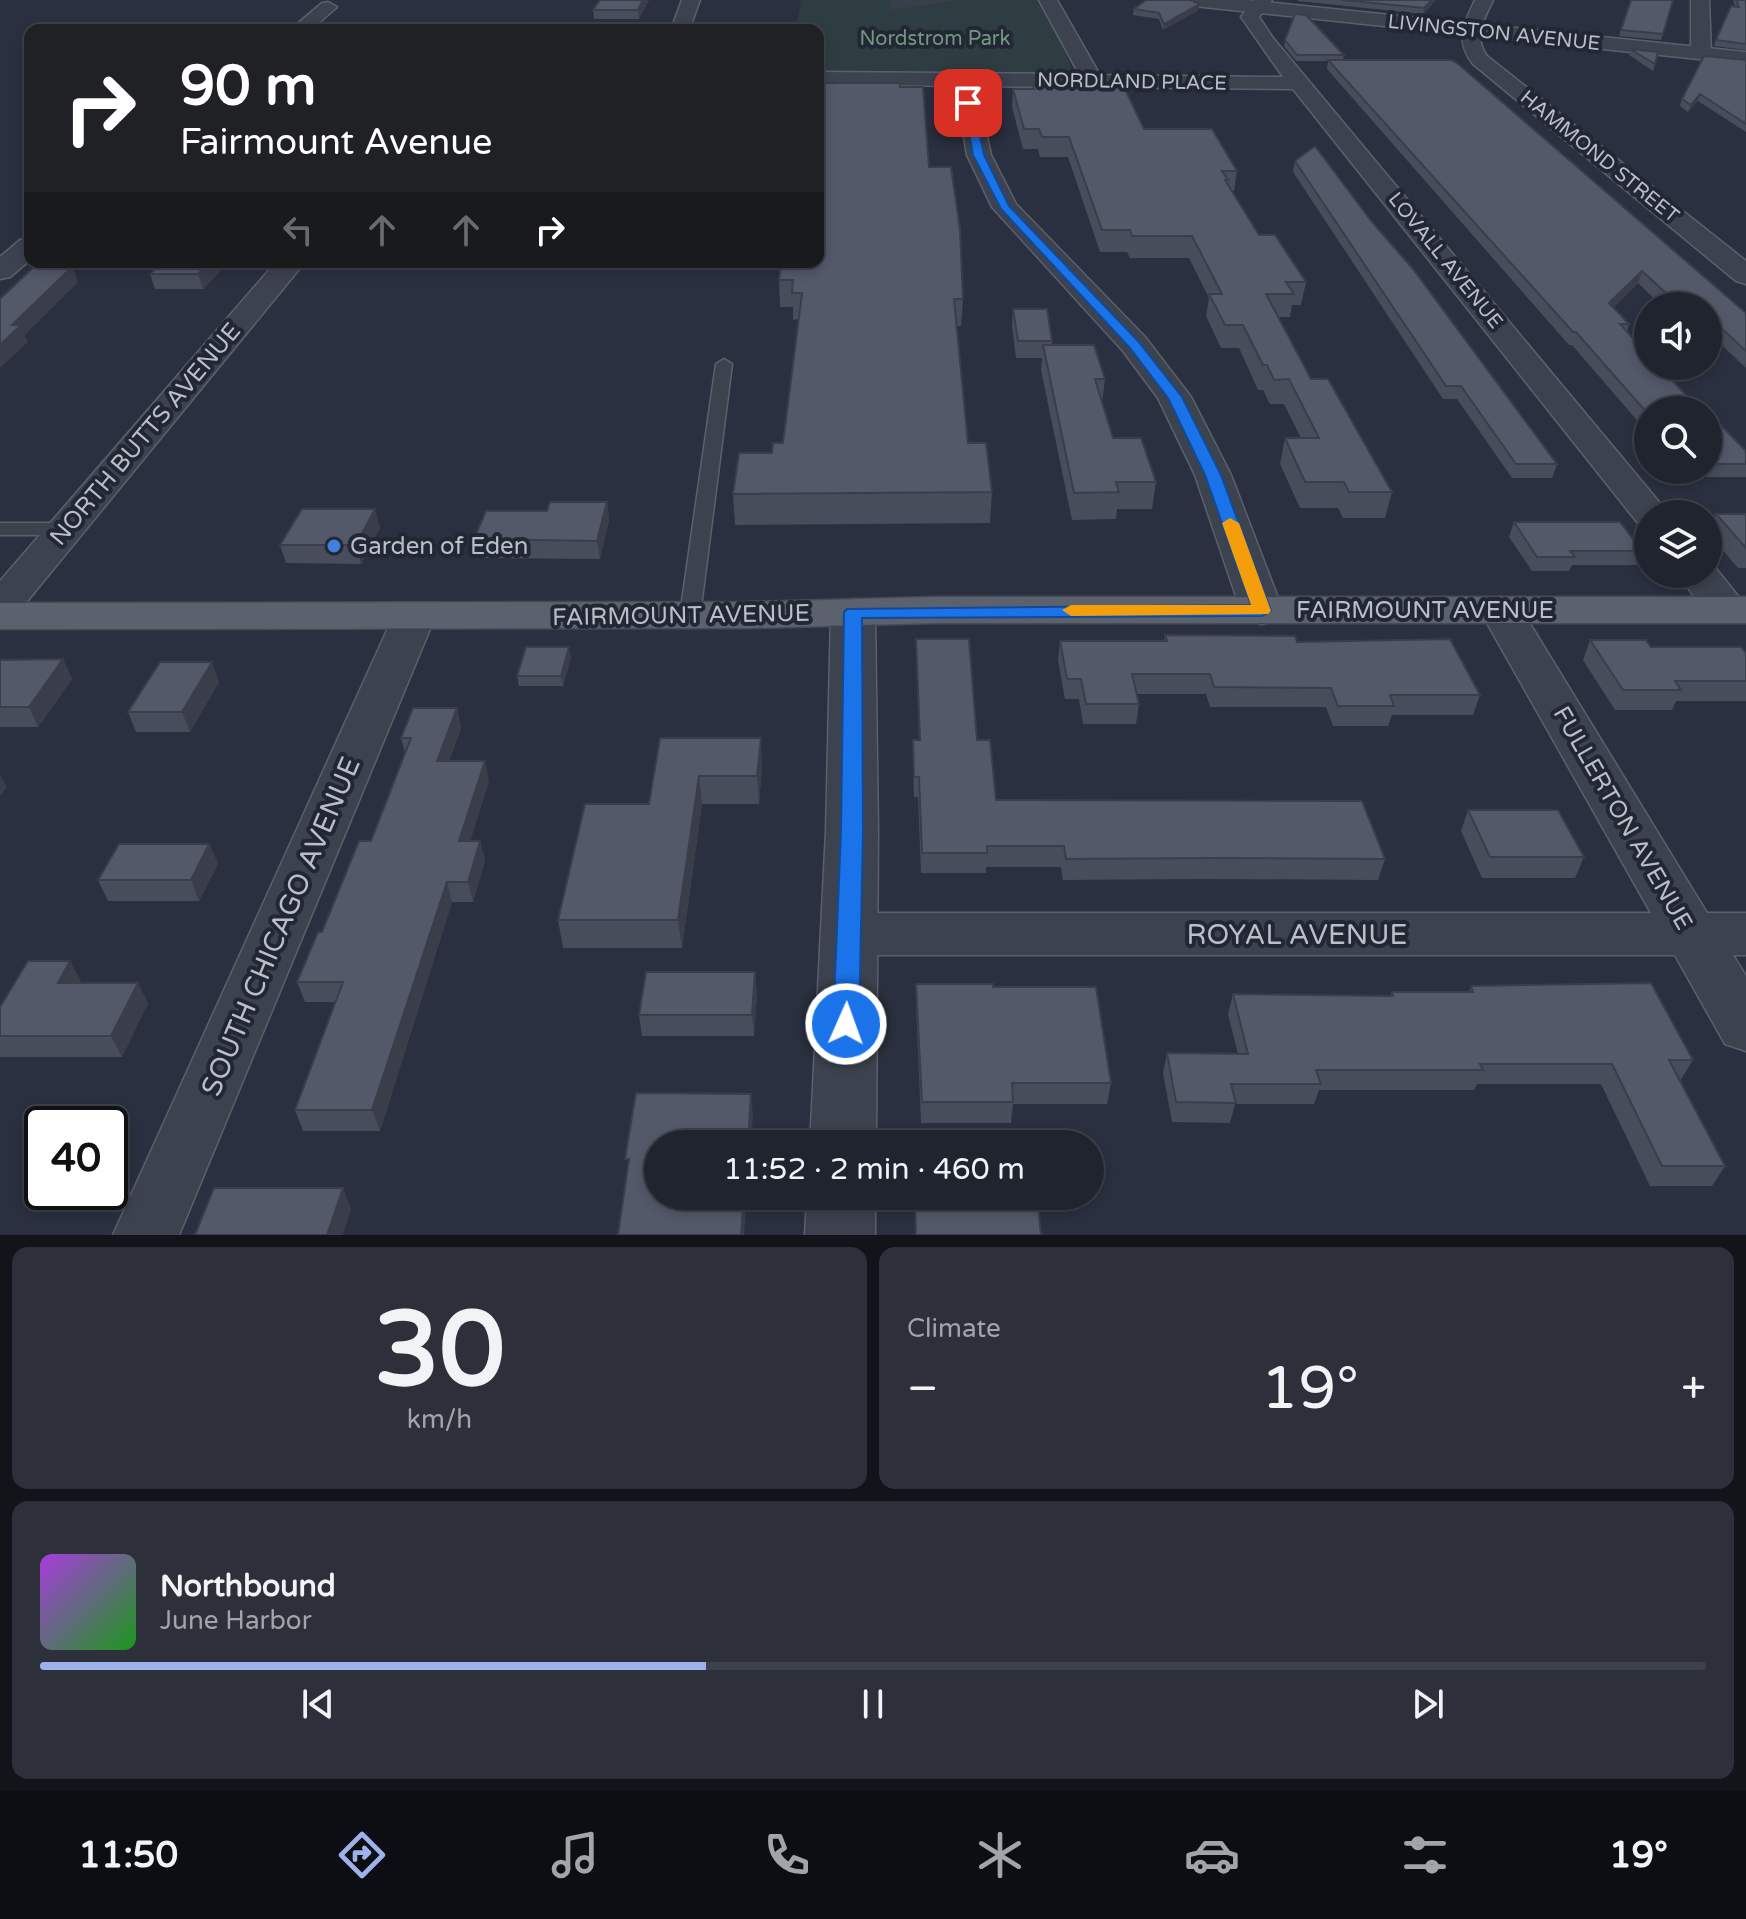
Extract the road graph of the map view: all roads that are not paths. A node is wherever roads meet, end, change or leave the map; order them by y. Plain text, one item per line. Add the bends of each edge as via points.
1 (691, 0) edge
2 (1048, 0) edge
3 (1194, 0) edge
4 (1484, 0) edge
5 (1700, 0) edge
6 (1260, 3) edge
7 (328, 7) dead end
8 (307, 24) edge
9 (682, 24) edge
10 (1471, 30) junction
11 (1701, 53) junction
12 (1746, 58) edge
13 (1735, 77) edge
14 (824, 78) edge
15 (964, 80) junction
16 (1093, 81) junction
17 (1301, 83) junction
18 (24, 251) edge
19 (286, 268) edge
20 (0, 271) edge
21 (1746, 275) edge
22 (724, 364) dead end
23 (1639, 500) edge
24 (0, 529) edge
25 (64, 529) junction
26 (1714, 588) edge
27 (0, 607) edge
28 (1500, 609) junction
29 (1737, 610) edge
30 (1262, 611) junction
31 (853, 612) junction
32 (690, 615) junction
33 (0, 616) edge
34 (414, 617) junction
35 (849, 934) junction
36 (1692, 934) junction
37 (1746, 934) edge
38 (1746, 1027) edge
39 (843, 1130) edge
40 (841, 1210) edge
41 (146, 1235) edge
42 (840, 1235) edge

1 - 9 street
2 - 16 street
3 - 6 street, LIVINGSTON AVENUE
4 - 10 street
5 - 11 street
6 - 10 street, LIVINGSTON AVENUE
6 - 17 street, LOVALL AVENUE via 1250,17
7 - 8 street
10 - 11 street, LIVINGSTON AVENUE
10 - 21 street, HAMMOND STREET via 1471,51 1480,60
11 - 12 street, LIVINGSTON AVENUE
11 - 13 street
14 - 15 street, NORDLAND PLACE
15 - 16 street, NORDLAND PLACE
15 - 30 street via 979,155 1005,207 1134,344 1174,397 1213,475
16 - 17 street, NORDLAND PLACE
17 - 23 street, LOVALL AVENUE
18 - 20 street
19 - 25 street, NORTH BUTTS AVENUE
22 - 32 lane
24 - 25 lane
25 - 27 street, NORTH BUTTS AVENUE
26 - 29 street
28 - 29 main road, FAIRMOUNT AVENUE
28 - 30 main road, FAIRMOUNT AVENUE
28 - 36 street, FULLERTON AVENUE
30 - 31 main road, FAIRMOUNT AVENUE
31 - 32 main road, FAIRMOUNT AVENUE
31 - 35 street
32 - 34 main road, FAIRMOUNT AVENUE
33 - 34 main road, FAIRMOUNT AVENUE
34 - 41 street, SOUTH CHICAGO AVENUE
35 - 36 street, ROYAL AVENUE
35 - 39 street
36 - 37 street, ROYAL AVENUE
36 - 38 street, FULLERTON AVENUE
40 - 42 street

